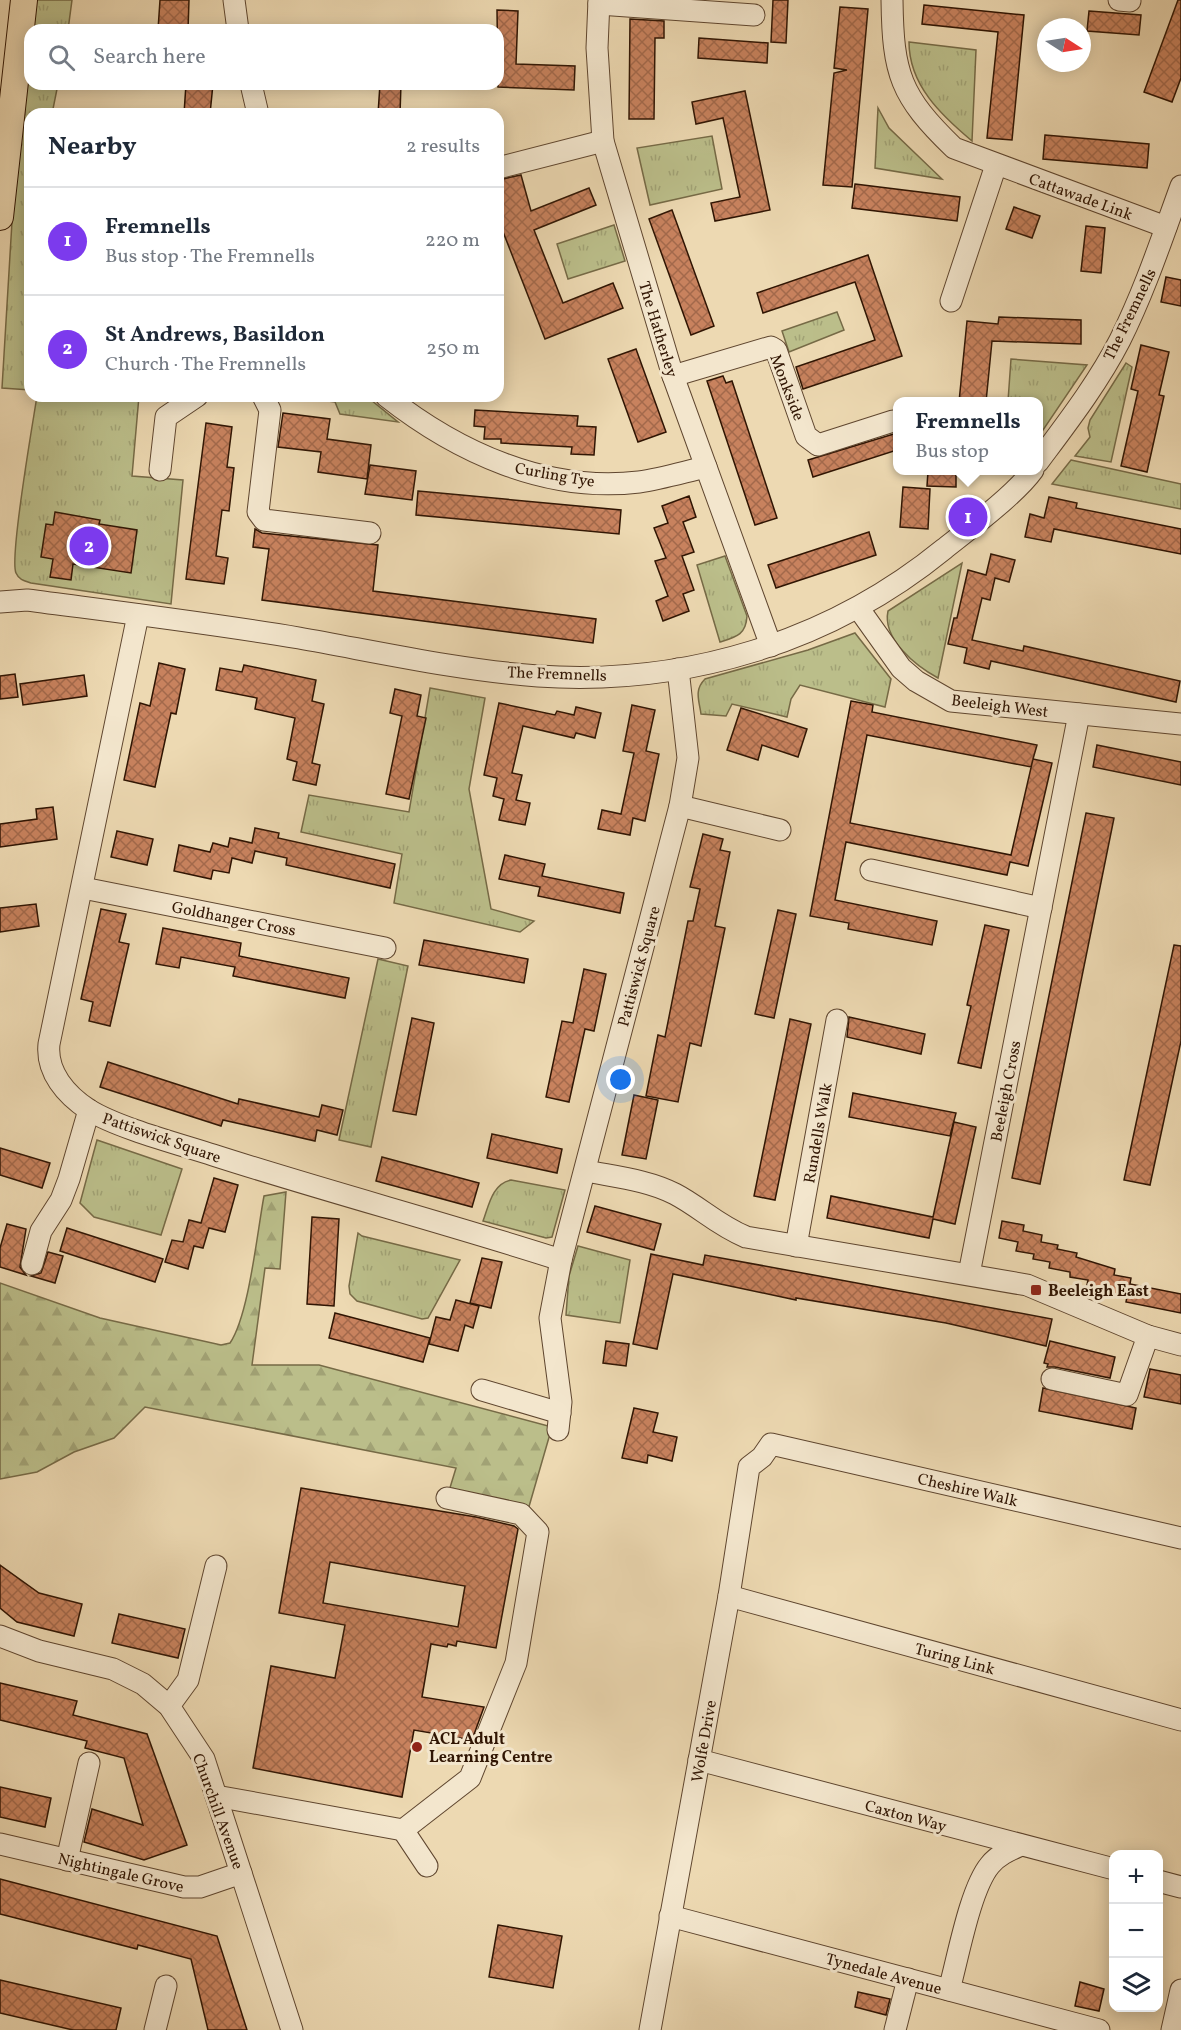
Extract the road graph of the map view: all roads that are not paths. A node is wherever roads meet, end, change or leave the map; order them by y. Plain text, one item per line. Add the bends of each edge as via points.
1 (24, 0) edge
2 (234, 0) edge
3 (892, 0) edge
4 (599, 2) edge
5 (754, 15) dead end
6 (237, 24) edge
7 (252, 90) edge
8 (257, 108) edge
9 (603, 141) junction
10 (996, 165) junction
11 (504, 166) edge
12 (1181, 186) edge
13 (0, 217) edge
14 (1166, 227) junction
15 (951, 300) dead end
16 (673, 376) junction
17 (188, 402) edge
18 (266, 402) edge
19 (394, 402) edge
20 (893, 421) dead end
21 (1043, 455) edge
22 (706, 467) junction
23 (160, 470) dead end
24 (1028, 475) edge
25 (370, 533) dead end
26 (0, 589) edge
27 (27, 600) junction
28 (0, 602) edge
29 (860, 609) junction
30 (138, 615) junction
31 (771, 646) junction
32 (678, 669) junction
33 (1079, 714) junction
34 (1181, 724) edge
35 (680, 806) junction
36 (780, 830) dead end
37 (871, 870) dead end
38 (83, 888) junction
39 (1041, 908) junction
40 (385, 948) dead end
41 (837, 1020) dead end
42 (89, 1110) junction
43 (586, 1171) junction
44 (796, 1246) junction
45 (561, 1260) junction
46 (32, 1264) dead end
47 (969, 1274) junction
48 (1148, 1336) junction
49 (1181, 1345) edge
50 (1052, 1379) dead end
51 (482, 1390) dead end
52 (762, 1457) joint
53 (447, 1498) dead end
54 (1181, 1538) edge
55 (216, 1566) dead end
56 (729, 1596) junction
57 (0, 1636) edge
58 (169, 1706) junction
59 (1181, 1720) edge
60 (699, 1760) junction
61 (89, 1763) dead end
62 (216, 1796) junction
63 (402, 1830) junction
64 (0, 1844) edge
65 (1021, 1845) junction
66 (67, 1860) junction
67 (427, 1866) dead end
68 (1109, 1868) edge
69 (241, 1873) junction
70 (1163, 1882) edge
71 (1181, 1887) edge
72 (670, 1916) junction
73 (908, 1979) junction
74 (166, 1986) dead end
75 (949, 1990) junction
76 (1181, 1990) edge
77 (155, 2030) edge
78 (292, 2030) edge
79 (650, 2030) edge
80 (895, 2030) edge
81 (1099, 2030) edge
82 (1172, 2030) edge

1 - 13 main road
2 - 6 street
3 - 10 street, Cattawade Link via 892,44 904,90 927,122 954,148
4 - 5 street
4 - 9 street, The Hatherley via 597,48
7 - 8 street
9 - 11 street
9 - 16 street, The Hatherley
10 - 14 street, Cattawade Link
10 - 15 street
12 - 14 street, The Fremnells
14 - 21 street, The Fremnells via 1119,342
16 - 20 street, Monkside via 771,346 776,350 806,436 814,444
16 - 22 street, The Hatherley
17 - 23 street via 166,417
18 - 25 street via 270,410 258,512 264,520
19 - 22 street, Curling Tye via 475,454 536,474 597,482 639,482
22 - 31 street, The Hatherley
24 - 29 street, The Fremnells via 906,580
26 - 27 street, The Fremnells
27 - 28 street, The Fremnells
27 - 30 street, The Fremnells
29 - 31 street, The Fremnells
29 - 33 street, Beeleigh West via 901,668 951,701
30 - 32 street, The Fremnells via 538,676 630,675
30 - 38 street, Pattiswick Square
31 - 32 street, The Fremnells
32 - 35 street, Pattiswick Square via 688,758
33 - 34 street, Beeleigh West
33 - 39 street, Beeleigh Cross
35 - 36 street
35 - 43 street, Pattiswick Square
37 - 39 street
38 - 40 street, Goldhanger Cross
38 - 42 street, Pattiswick Square via 48,1056 50,1067 64,1088
39 - 47 street, Beeleigh Cross
41 - 44 street, Rundells Walk
42 - 45 street, Pattiswick Square via 286,1179
42 - 46 street via 69,1179 41,1231
43 - 44 street via 652,1184 677,1194 731,1231
43 - 45 street, Pattiswick Square
44 - 47 street
45 - 51 street, Pattiswick Square via 550,1318 558,1367 559,1421
47 - 48 street via 1027,1285
48 - 49 street
48 - 50 street via 1127,1395
52 - 54 street, Cheshire Walk via 771,1444
52 - 56 street, Wolfe Drive via 749,1467
53 - 63 street via 521,1514 538,1532 516,1663 470,1778
55 - 58 street via 188,1680
56 - 59 street, Turing Link
56 - 60 street, Wolfe Drive
57 - 58 street, Churchill Avenue via 39,1651 113,1669 143,1684
58 - 62 street, Churchill Avenue via 204,1759
60 - 65 street, Caxton Way
60 - 72 street, Wolfe Drive
61 - 66 street
62 - 63 street
62 - 69 street, Churchill Avenue
63 - 67 street
64 - 66 street, Nightingale Grove
65 - 68 street, Caxton Way
65 - 75 street via 999,1856 980,1882
66 - 69 street, Nightingale Grove via 193,1888
69 - 78 street, Churchill Avenue
70 - 71 street
72 - 73 street, Tynedale Avenue
72 - 79 street, Wolfe Drive
73 - 75 street, Tynedale Avenue
73 - 80 street
74 - 77 street
75 - 81 street, Tynedale Avenue
76 - 82 street

